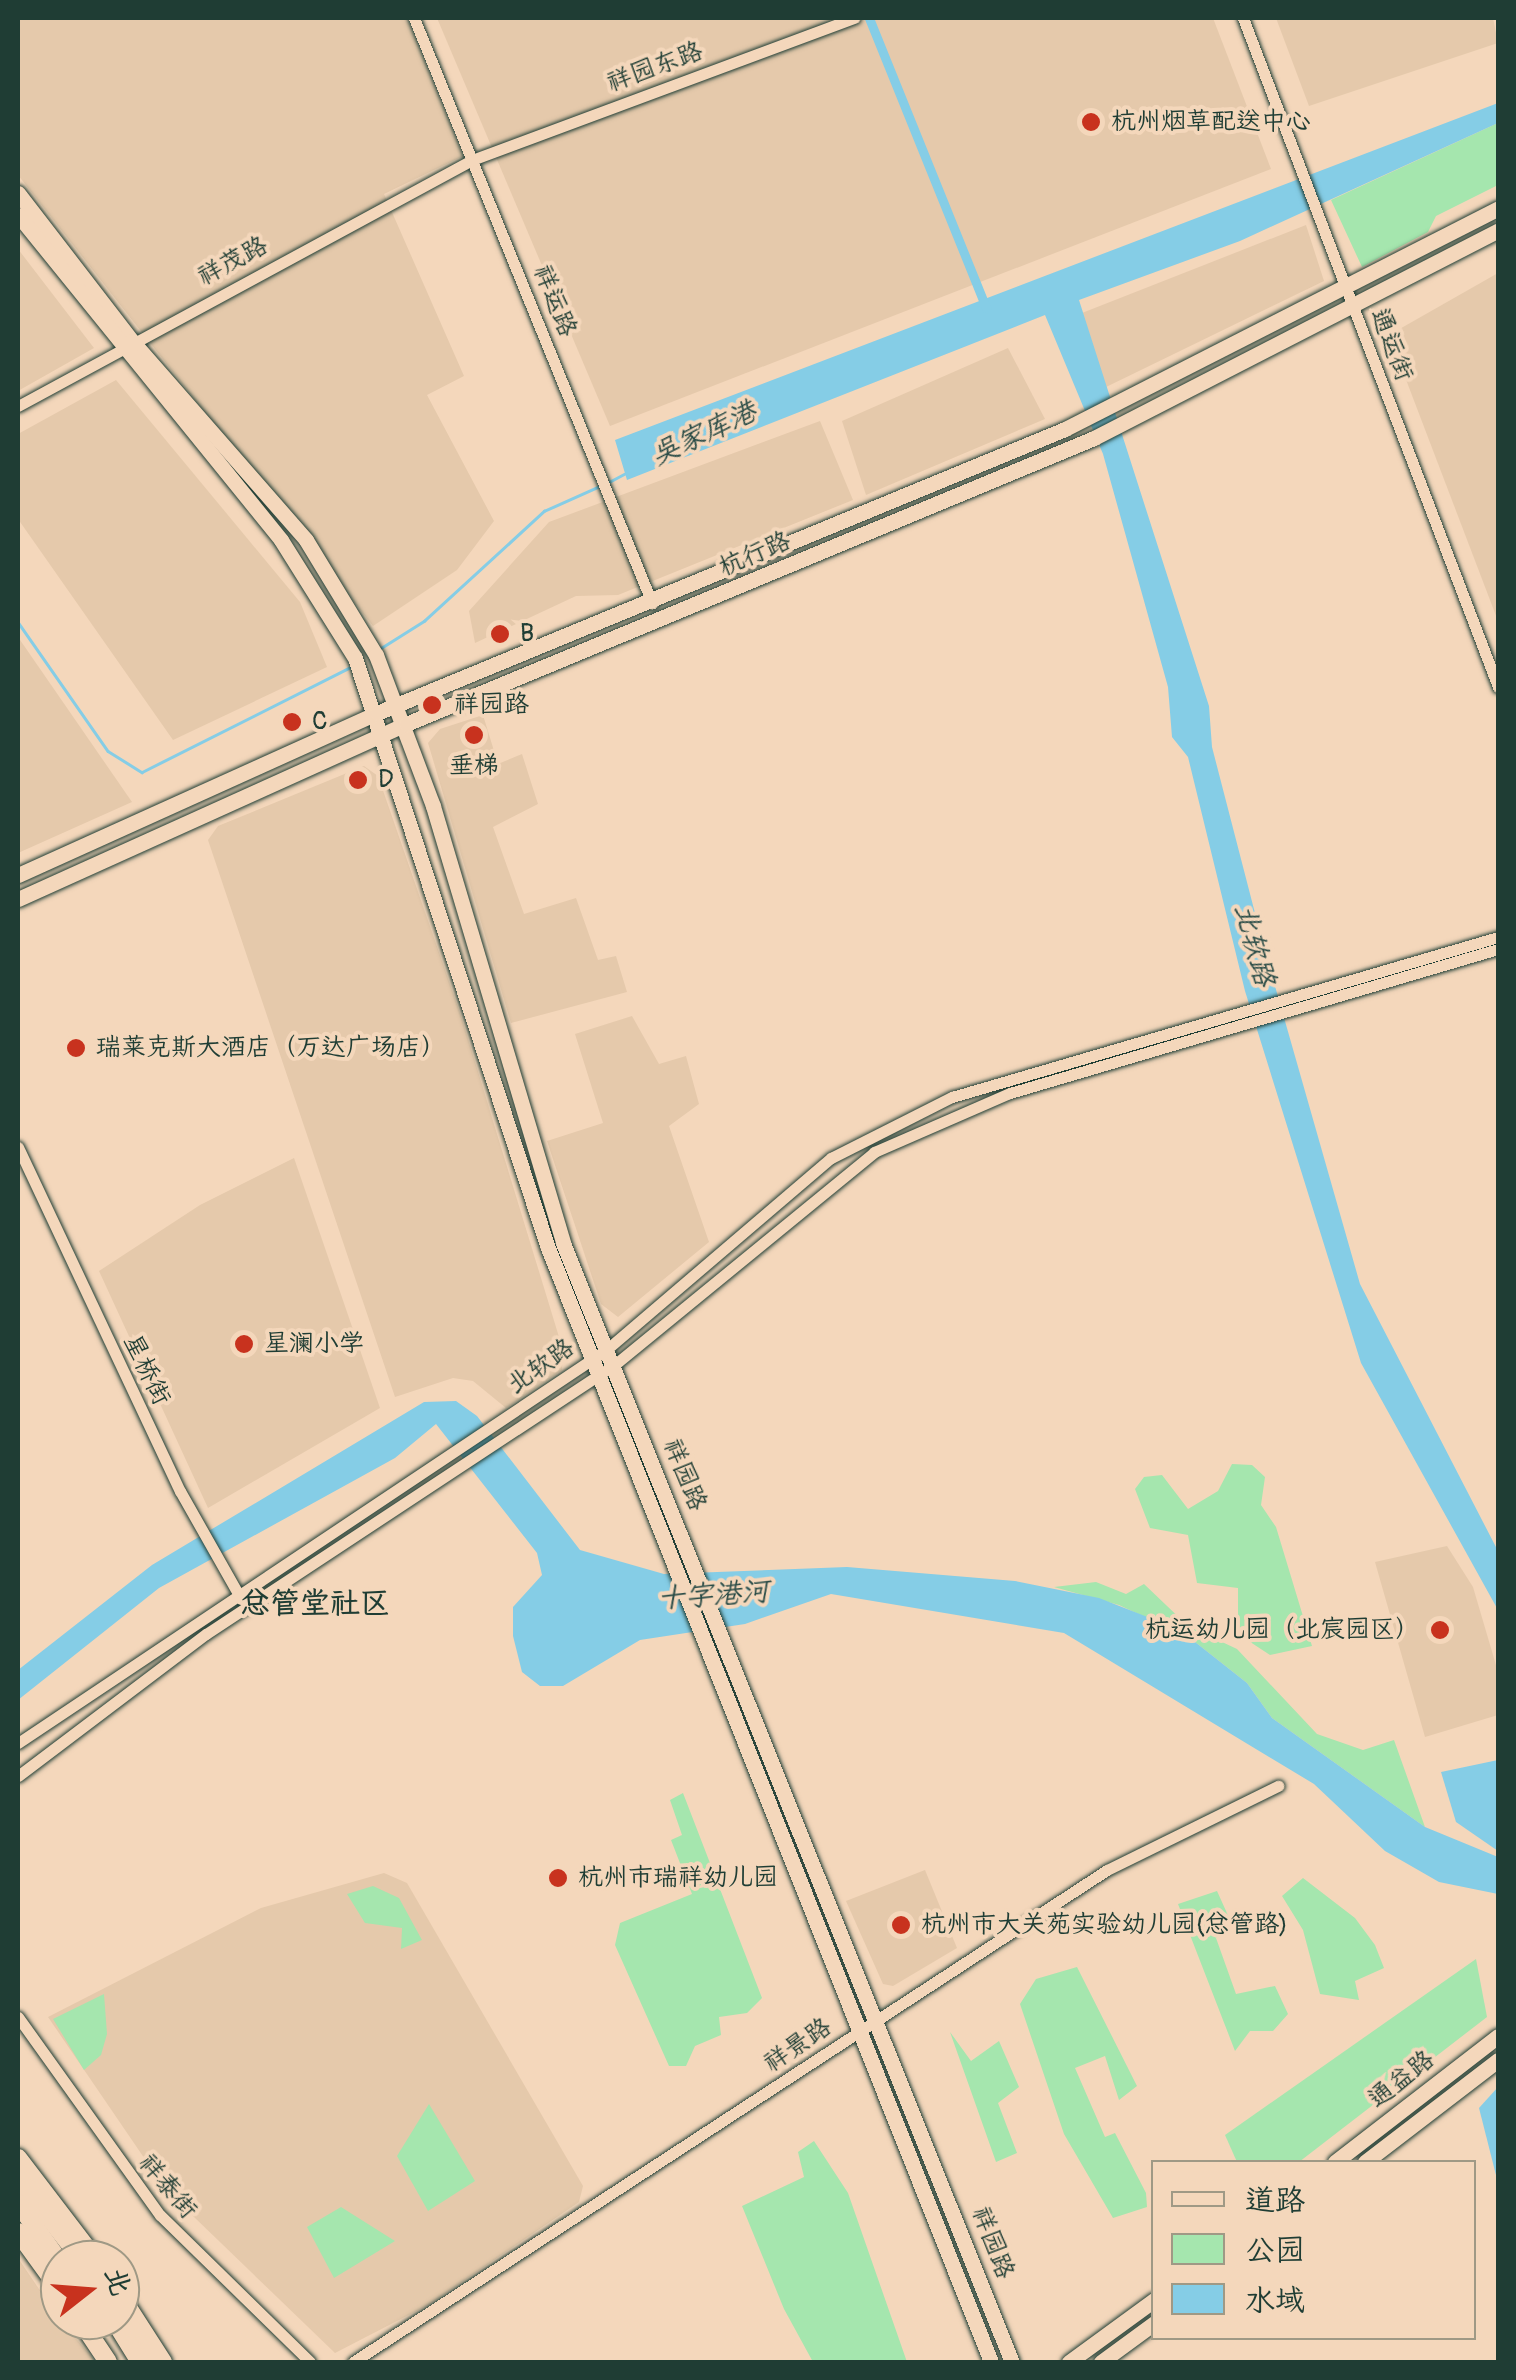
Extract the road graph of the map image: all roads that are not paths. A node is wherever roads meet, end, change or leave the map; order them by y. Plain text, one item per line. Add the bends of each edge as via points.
1 (414, 18) edge
2 (852, 18) edge
3 (1243, 18) edge
4 (472, 160) junction
5 (18, 194) edge
6 (1498, 208) edge
7 (18, 215) edge
8 (1498, 230) edge
9 (1346, 290) junction
10 (1353, 310) junction
11 (126, 345) junction
12 (18, 406) edge
13 (652, 602) junction
14 (1498, 687) edge
15 (398, 705) junction
16 (376, 714) junction
17 (406, 724) junction
18 (384, 734) junction
19 (18, 876) edge
20 (18, 898) edge
21 (1498, 937) edge
22 (1498, 949) edge
23 (1286, 1008) junction
24 (1246, 1020) junction
25 (18, 1147) edge
26 (606, 1350) junction
27 (592, 1360) junction
28 (614, 1366) junction
29 (598, 1376) junction
30 (238, 1593) junction
31 (246, 1607) junction
32 (18, 1743) edge
33 (18, 1776) edge
34 (1278, 1786) dead end
35 (18, 2017) edge
36 (878, 2020) junction
37 (862, 2030) junction
38 (1498, 2036) edge
39 (1498, 2060) edge
40 (18, 2158) edge
41 (1339, 2160) edge
42 (1368, 2160) edge
43 (18, 2168) edge
44 (18, 2178) edge
45 (18, 2186) edge
46 (18, 2204) edge
47 (18, 2214) edge
48 (18, 2232) edge
49 (41, 2240) edge
50 (45, 2240) edge
51 (49, 2240) edge
52 (72, 2240) edge
53 (74, 2240) edge
54 (75, 2240) edge
55 (40, 2262) edge
56 (1151, 2302) edge
57 (140, 2325) edge
58 (1151, 2325) edge
59 (93, 2340) edge
60 (103, 2340) edge
61 (119, 2340) edge
62 (127, 2340) edge
63 (108, 2362) edge
64 (117, 2362) edge
65 (140, 2362) edge
66 (164, 2362) edge
67 (310, 2362) edge
68 (353, 2362) edge
69 (991, 2362) edge
70 (1012, 2362) edge
71 (1069, 2362) edge
72 (1102, 2362) edge

1 - 4 street, 祥运路
2 - 4 street, 祥园东路
3 - 9 street, 通运街
4 - 11 street, 祥茂路
4 - 13 street, 祥运路
5 - 11 main road, 祥园路
6 - 9 main road, 杭行路
7 - 11 main road, 祥园路
8 - 10 main road, 杭行路
9 - 10 street, 通运街
9 - 13 main road, 杭行路 via 1086,419
10 - 14 street, 通运街
10 - 17 main road, 杭行路 via 1094,438
11 - 12 street, 祥茂路
11 - 15 main road, 祥园路 via 306,540 363,628
11 - 16 main road, 祥园路 via 301,568 342,632
13 - 15 main road, 杭行路
15 - 16 main road, 杭行路
15 - 17 main road, 祥园路
16 - 18 main road, 祥园路
16 - 19 main road, 杭行路
17 - 18 main road, 杭行路
17 - 26 main road, 祥园路 via 543,1185
18 - 20 main road, 杭行路
18 - 27 main road, 祥园路 via 548,1248
21 - 23 street, 北软路
22 - 23 street, 北软路
23 - 24 street, 北软路
24 - 26 street, 北软路 via 952,1097 898,1122 832,1158
24 - 28 street, 北软路 via 944,1115 874,1152
25 - 30 street, 星桥街
26 - 27 street, 北软路
26 - 28 main road, 祥园路
27 - 29 main road, 祥园路
27 - 30 street, 北软路
28 - 29 street, 北软路
28 - 36 main road, 祥园路
29 - 31 street, 北软路
29 - 37 main road, 祥园路
30 - 31 street, 星桥街
30 - 32 street, 北软路
31 - 33 street, 北软路
34 - 36 street, 祥景路 via 1107,1870
35 - 67 street, 祥泰街 via 160,2215
36 - 37 street, 祥景路
36 - 70 main road, 祥园路
37 - 68 street, 祥景路
37 - 69 main road, 祥园路
38 - 41 main road, 通益路
39 - 42 main road, 通益路
40 - 54 highway
43 - 53 main road
44 - 52 highway
45 - 51 highway
46 - 50 highway
47 - 49 highway
48 - 55 highway
56 - 71 main road
57 - 66 highway
58 - 72 main road
59 - 63 highway
60 - 64 main road
61 - 65 highway
62 - 65 highway

